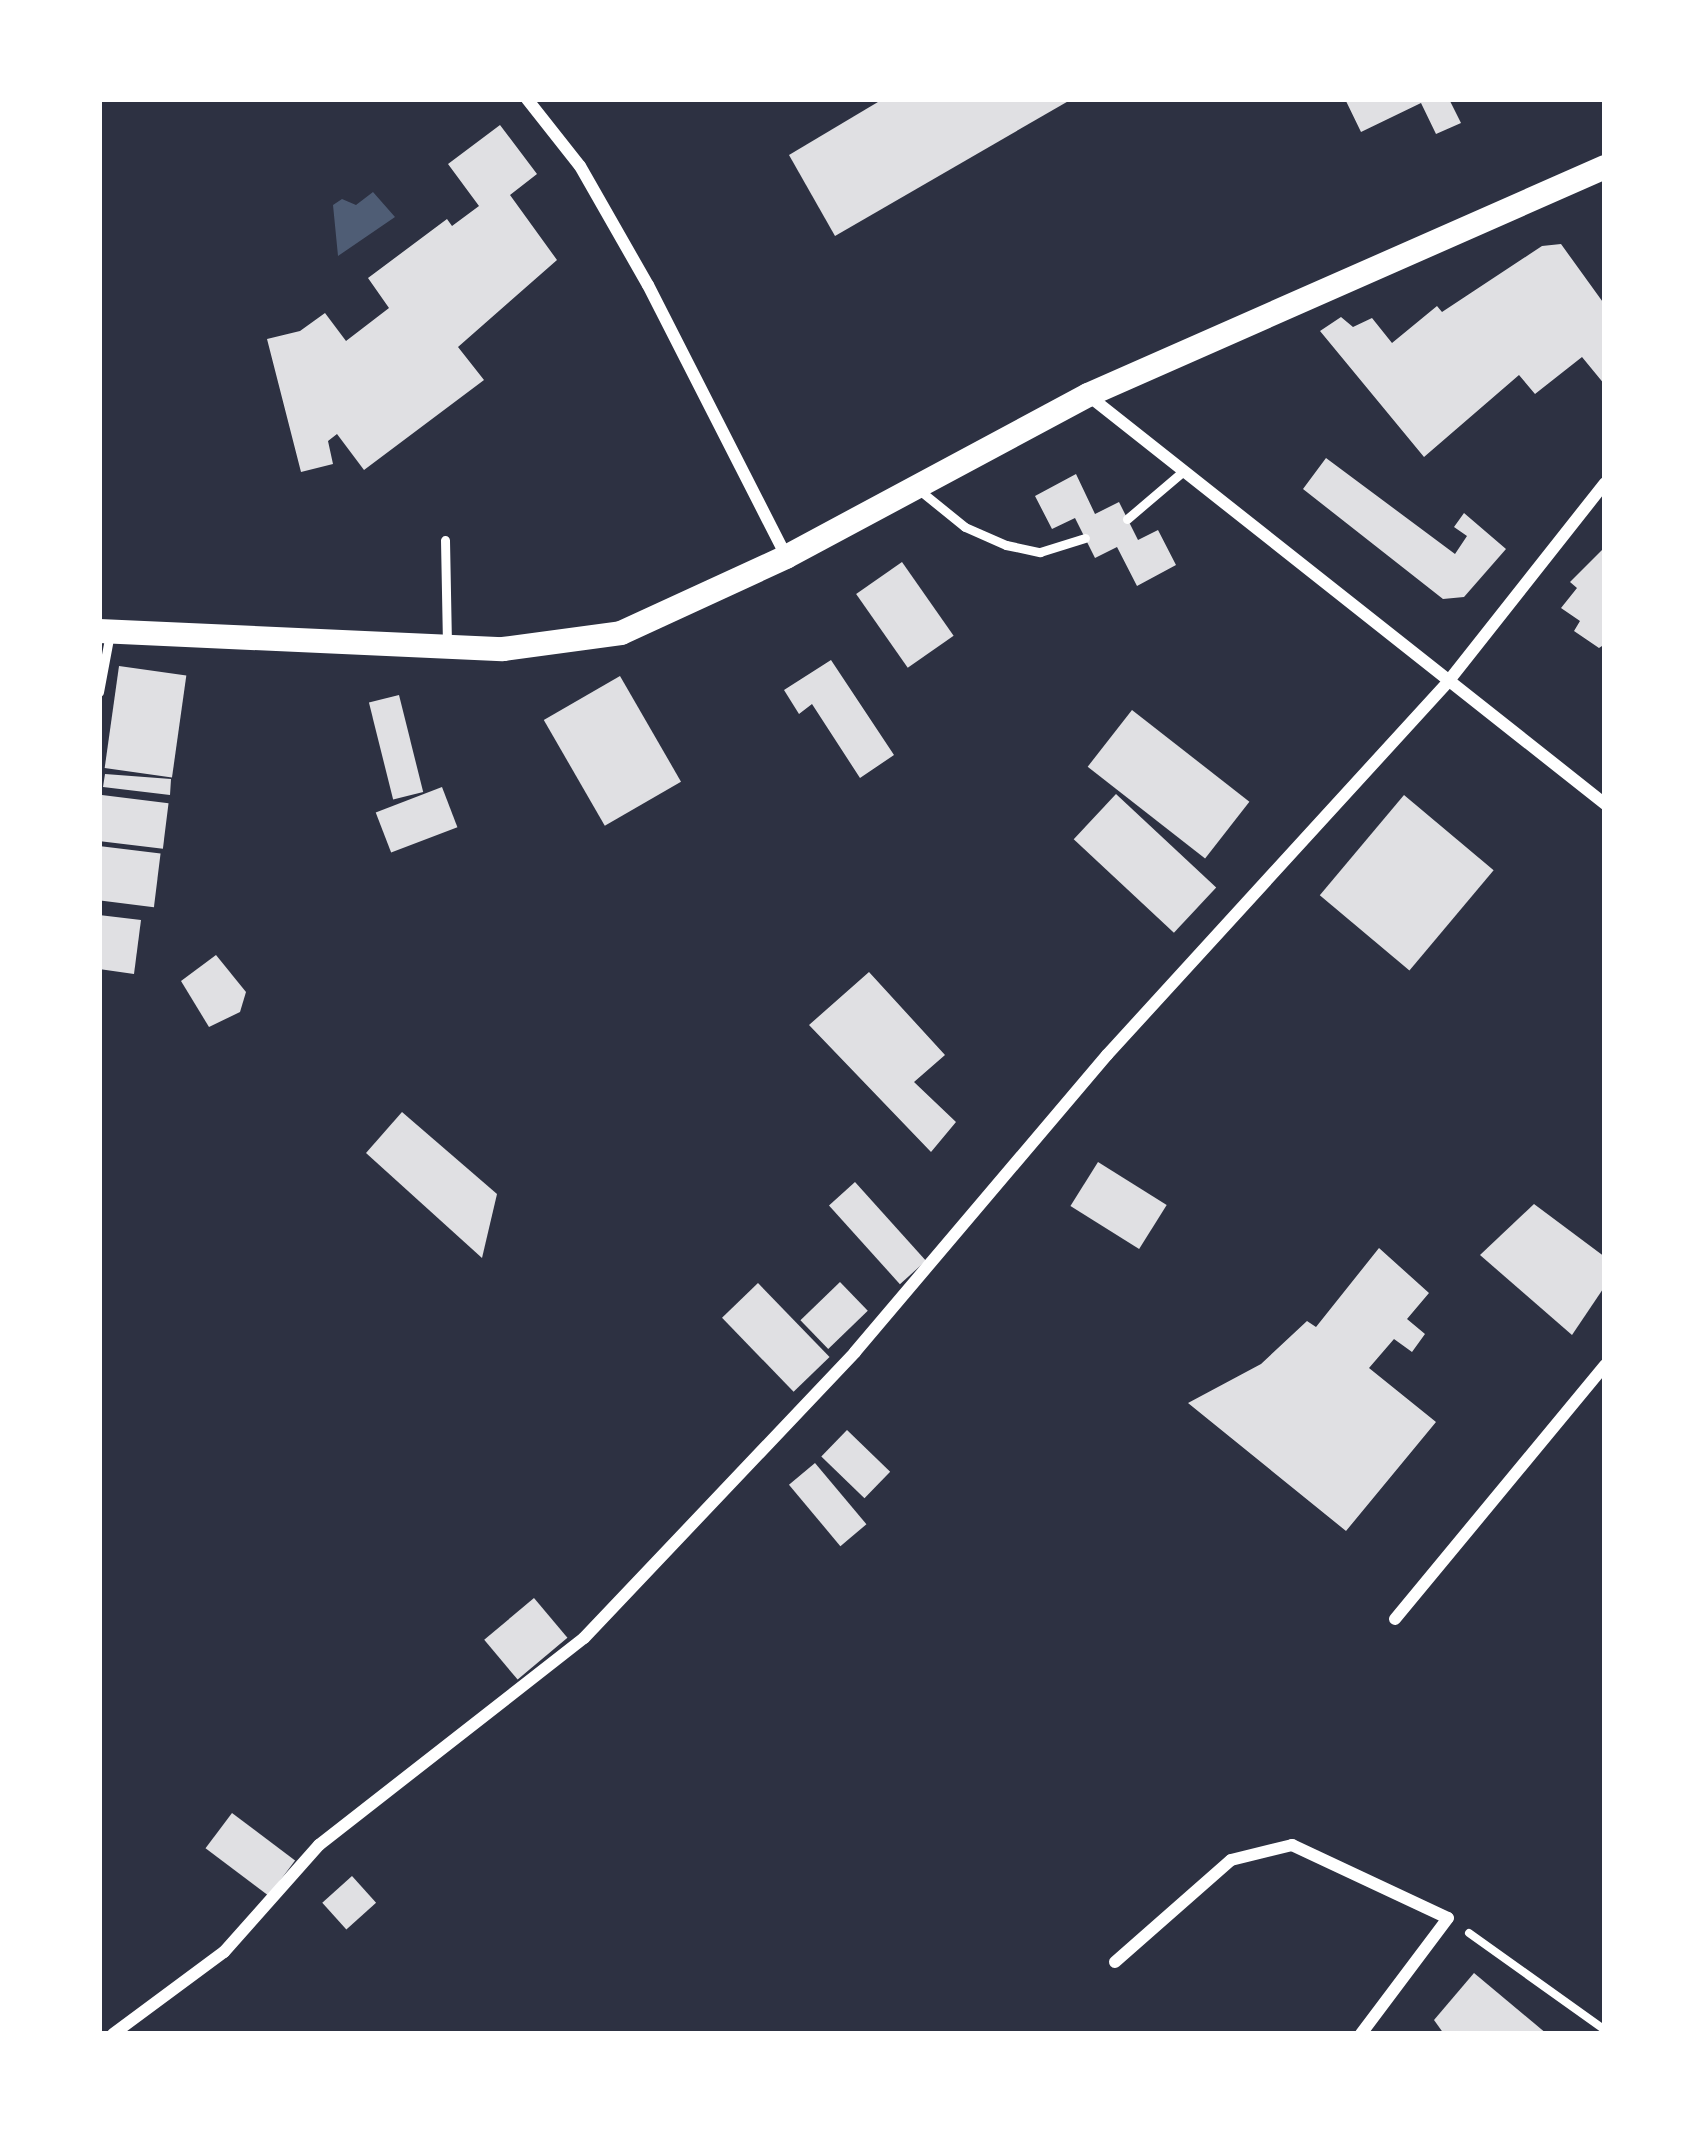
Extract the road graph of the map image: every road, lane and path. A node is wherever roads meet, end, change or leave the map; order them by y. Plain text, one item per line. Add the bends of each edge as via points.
1 (527, 99) edge
2 (1604, 170) edge
3 (1088, 395) junction
4 (1181, 473) junction
5 (1605, 483) edge
6 (916, 488) junction
7 (1127, 518) dead end
8 (1084, 538) dead end
9 (445, 539) dead end
10 (786, 557) junction
11 (104, 632) edge
12 (447, 648) junction
13 (1447, 683) junction
14 (99, 692) edge
15 (1605, 804) edge
16 (1605, 1365) edge
17 (1395, 1619) dead end
18 (1448, 1918) junction
19 (1114, 1962) dead end
20 (1605, 2030) edge
21 (112, 2034) edge
22 (1361, 2034) edge

1 - 10 street via 580,166 648,285
2 - 3 main road
3 - 4 street
3 - 6 main road
4 - 7 lane
4 - 13 street
5 - 13 street
6 - 8 lane via 965,527 1006,545 1040,553
6 - 10 main road
9 - 12 lane
10 - 12 main road via 621,633 543,648
11 - 12 main road
11 - 14 lane
13 - 15 street
13 - 21 street via 1107,1055 856,1352 584,1638 319,1845 224,1952
16 - 17 street
18 - 19 street via 1292,1845 1231,1860
18 - 20 path
18 - 22 street

